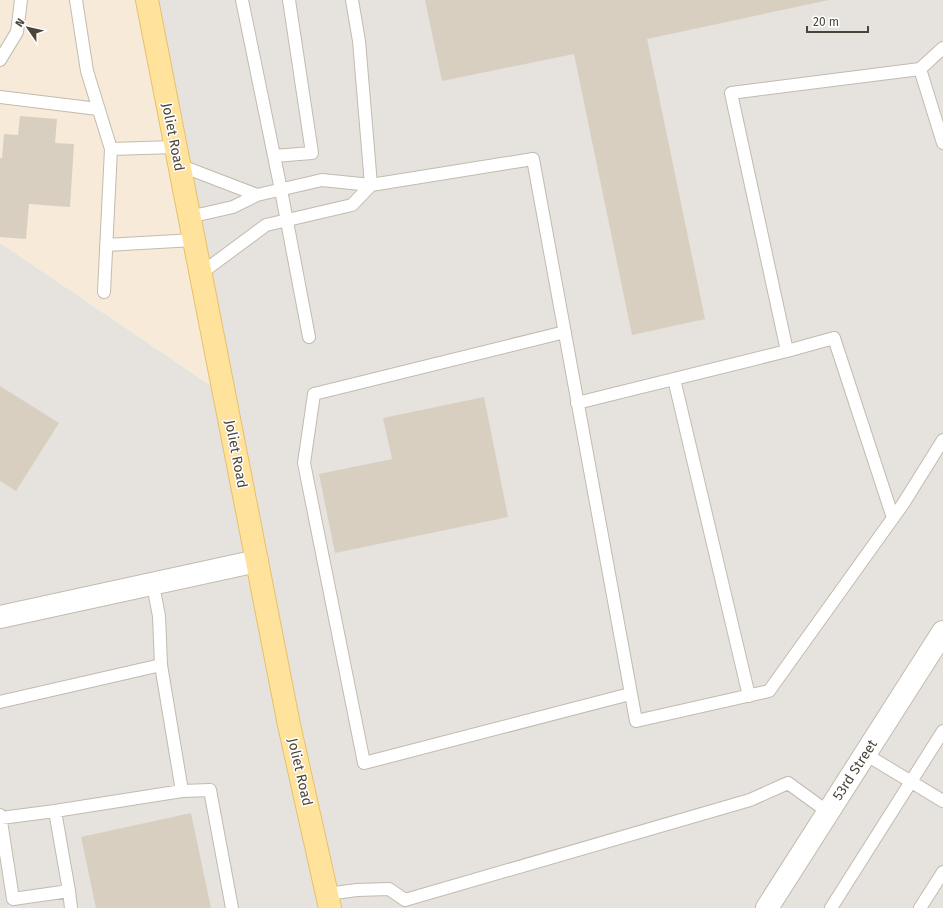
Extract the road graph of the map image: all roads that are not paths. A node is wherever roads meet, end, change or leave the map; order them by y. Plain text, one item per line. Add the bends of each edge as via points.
1 (21, 0) edge
2 (76, 0) edge
3 (146, 0) edge
4 (242, 0) edge
5 (289, 0) edge
6 (352, 0) edge
7 (943, 48) edge
8 (0, 60) edge
9 (920, 69) junction
10 (0, 97) edge
11 (98, 109) junction
12 (943, 142) edge
13 (111, 149) junction
14 (177, 156) junction
15 (274, 156) junction
16 (371, 185) junction
17 (281, 190) junction
18 (257, 195) junction
19 (189, 217) junction
20 (286, 220) junction
21 (194, 240) junction
22 (106, 245) junction
23 (200, 274) junction
24 (104, 292) dead end
25 (565, 332) junction
26 (309, 337) dead end
27 (787, 351) junction
28 (674, 379) junction
29 (577, 403) junction
30 (943, 440) edge
31 (893, 518) junction
32 (257, 561) junction
33 (153, 584) junction
34 (0, 617) edge
35 (943, 632) edge
36 (161, 665) junction
37 (630, 694) junction
38 (749, 696) junction
39 (0, 702) edge
40 (943, 731) edge
41 (865, 754) junction
42 (910, 782) junction
43 (182, 791) junction
44 (943, 801) edge
45 (55, 811) junction
46 (828, 812) junction
47 (0, 817) edge
48 (943, 872) edge
49 (69, 891) junction
50 (328, 901) edge
51 (72, 908) edge
52 (232, 908) edge
53 (767, 908) edge
54 (831, 908) edge
55 (920, 908) edge

1 - 8 lane via 18,32
2 - 11 lane via 87,71
3 - 14 main road, Joliet Road
4 - 15 lane
5 - 15 lane via 312,153
6 - 16 lane via 359,41
7 - 9 lane
9 - 12 lane
9 - 27 lane via 731,93
10 - 11 lane
11 - 13 lane
13 - 14 lane
13 - 22 lane
14 - 18 lane
14 - 19 main road, Joliet Road
15 - 17 lane
16 - 17 lane via 322,180
16 - 20 lane via 352,205
16 - 25 lane via 533,159
17 - 18 lane
17 - 20 lane
18 - 19 lane via 233,207
19 - 21 main road, Joliet Road
20 - 23 lane via 266,225
20 - 26 lane
21 - 22 lane
21 - 23 main road, Joliet Road
22 - 24 lane
23 - 32 main road, Joliet Road
25 - 29 lane
25 - 37 lane via 314,394 304,463 364,763
27 - 28 lane
27 - 31 lane via 834,338
28 - 29 lane
28 - 38 lane
29 - 37 lane
30 - 31 lane
31 - 38 lane via 768,691
32 - 33 street
32 - 50 main road, Joliet Road via 289,726
33 - 34 street
33 - 36 lane via 159,616
35 - 41 street, 53rd Street
36 - 39 lane
36 - 43 lane
37 - 38 lane via 636,721
40 - 42 lane
41 - 42 lane
41 - 46 street, 53rd Street
42 - 44 lane
42 - 54 lane
43 - 45 lane
43 - 52 lane via 210,790
45 - 47 lane
45 - 49 lane
46 - 50 lane via 788,783 750,800 405,900 389,889 357,890
46 - 53 street, 53rd Street
47 - 49 lane via 13,899
48 - 55 lane
49 - 51 lane

